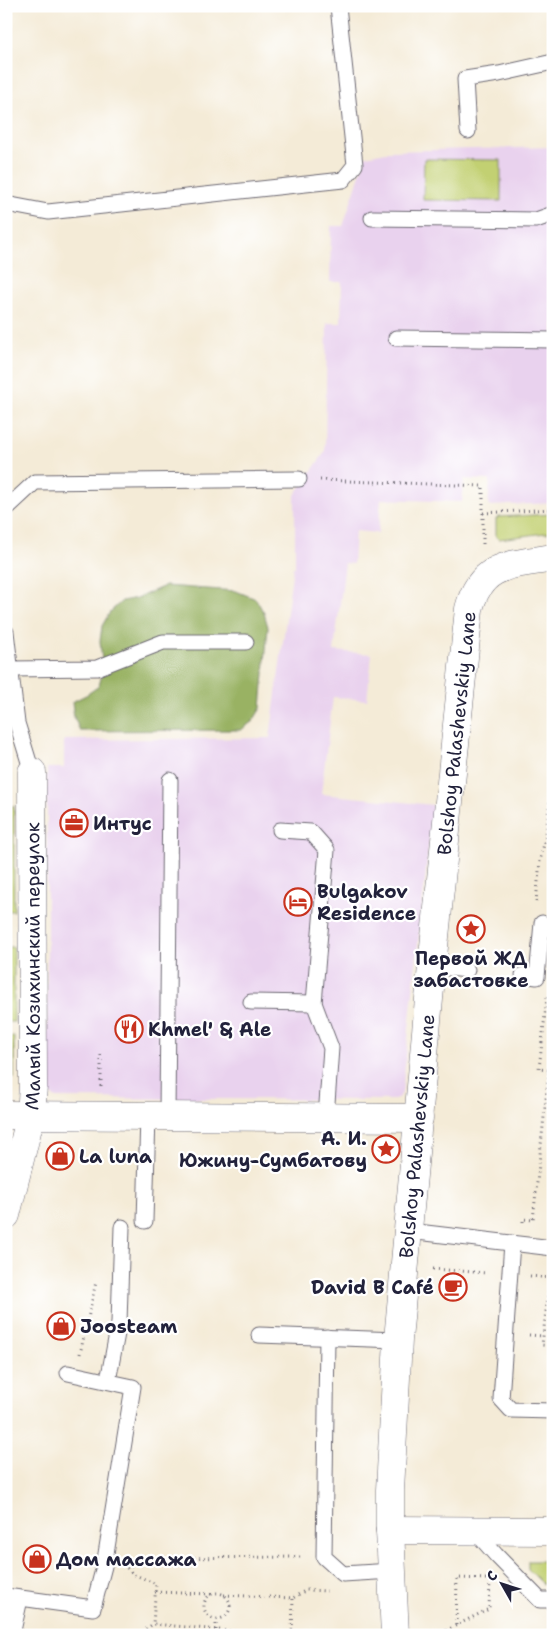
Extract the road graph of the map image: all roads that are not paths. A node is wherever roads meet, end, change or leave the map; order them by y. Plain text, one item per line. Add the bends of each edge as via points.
1 (338, 6) edge
2 (553, 62) edge
3 (468, 131) dead end
4 (6, 204) edge
5 (553, 214) edge
6 (372, 218) dead end
7 (396, 338) dead end
8 (553, 340) edge
9 (299, 479) road end
10 (6, 508) edge
11 (553, 558) edge
12 (6, 632) edge
13 (246, 642) dead end
14 (11, 669) junction
15 (32, 772) joint
16 (170, 780) dead end
17 (280, 830) dead end
18 (542, 923) road end
19 (432, 966) junction
20 (467, 970) dead end
21 (523, 975) dead end
22 (251, 1002) dead end
23 (314, 1003) junction
24 (19, 1115) edge
25 (157, 1116) junction
26 (326, 1117) junction
27 (419, 1118) junction
28 (6, 1215) edge
29 (145, 1221) dead end
30 (122, 1227) dead end
31 (408, 1232) junction
32 (516, 1244) junction
33 (553, 1248) edge
34 (260, 1334) dead end
35 (327, 1337) junction
36 (398, 1340) junction
37 (72, 1374) road end
38 (108, 1382) junction
39 (553, 1411) edge
40 (390, 1530) junction
41 (474, 1530) junction
42 (553, 1531) edge
43 (392, 1571) junction
44 (13, 1597) edge
45 (553, 1600) edge
46 (12, 1635) edge
47 (396, 1635) edge

1 - 4 lane via 355,164 343,180 48,212
2 - 3 lane via 465,79
5 - 6 lane via 536,220
7 - 8 lane
9 - 10 lane via 35,482
11 - 19 street, Bolshoy Palashevskiy Lane via 493,571 484,578 472,597
12 - 14 lane
13 - 14 lane via 163,642 97,668
14 - 15 lane via 17,723
15 - 24 street, Малый Козихинский переулок via 34,1076
16 - 25 lane
17 - 23 lane via 311,832 327,850
18 - 21 lane via 537,977
19 - 20 lane
19 - 27 street, Bolshoy Palashevskiy Lane
22 - 23 lane
23 - 26 lane via 331,1048
24 - 25 street
24 - 28 street, Малый Козихинский переулок
25 - 26 street
25 - 29 lane
26 - 27 street
27 - 31 street, Bolshoy Palashevskiy Lane
30 - 38 lane via 119,1323
31 - 32 lane
31 - 36 street, Bolshoy Palashevskiy Lane
32 - 33 lane
32 - 39 lane via 510,1274 500,1399 511,1410
34 - 35 lane
35 - 36 lane
35 - 43 lane via 324,1557 343,1574
36 - 40 street, Bolshoy Palashevskiy Lane
37 - 38 lane
38 - 44 lane via 133,1387 104,1566 94,1608
40 - 41 street
40 - 43 street, Bolshoy Palashevskiy Lane
41 - 42 street
41 - 45 lane via 540,1600
43 - 47 street, Bolshoy Palashevskiy Lane
44 - 46 lane

